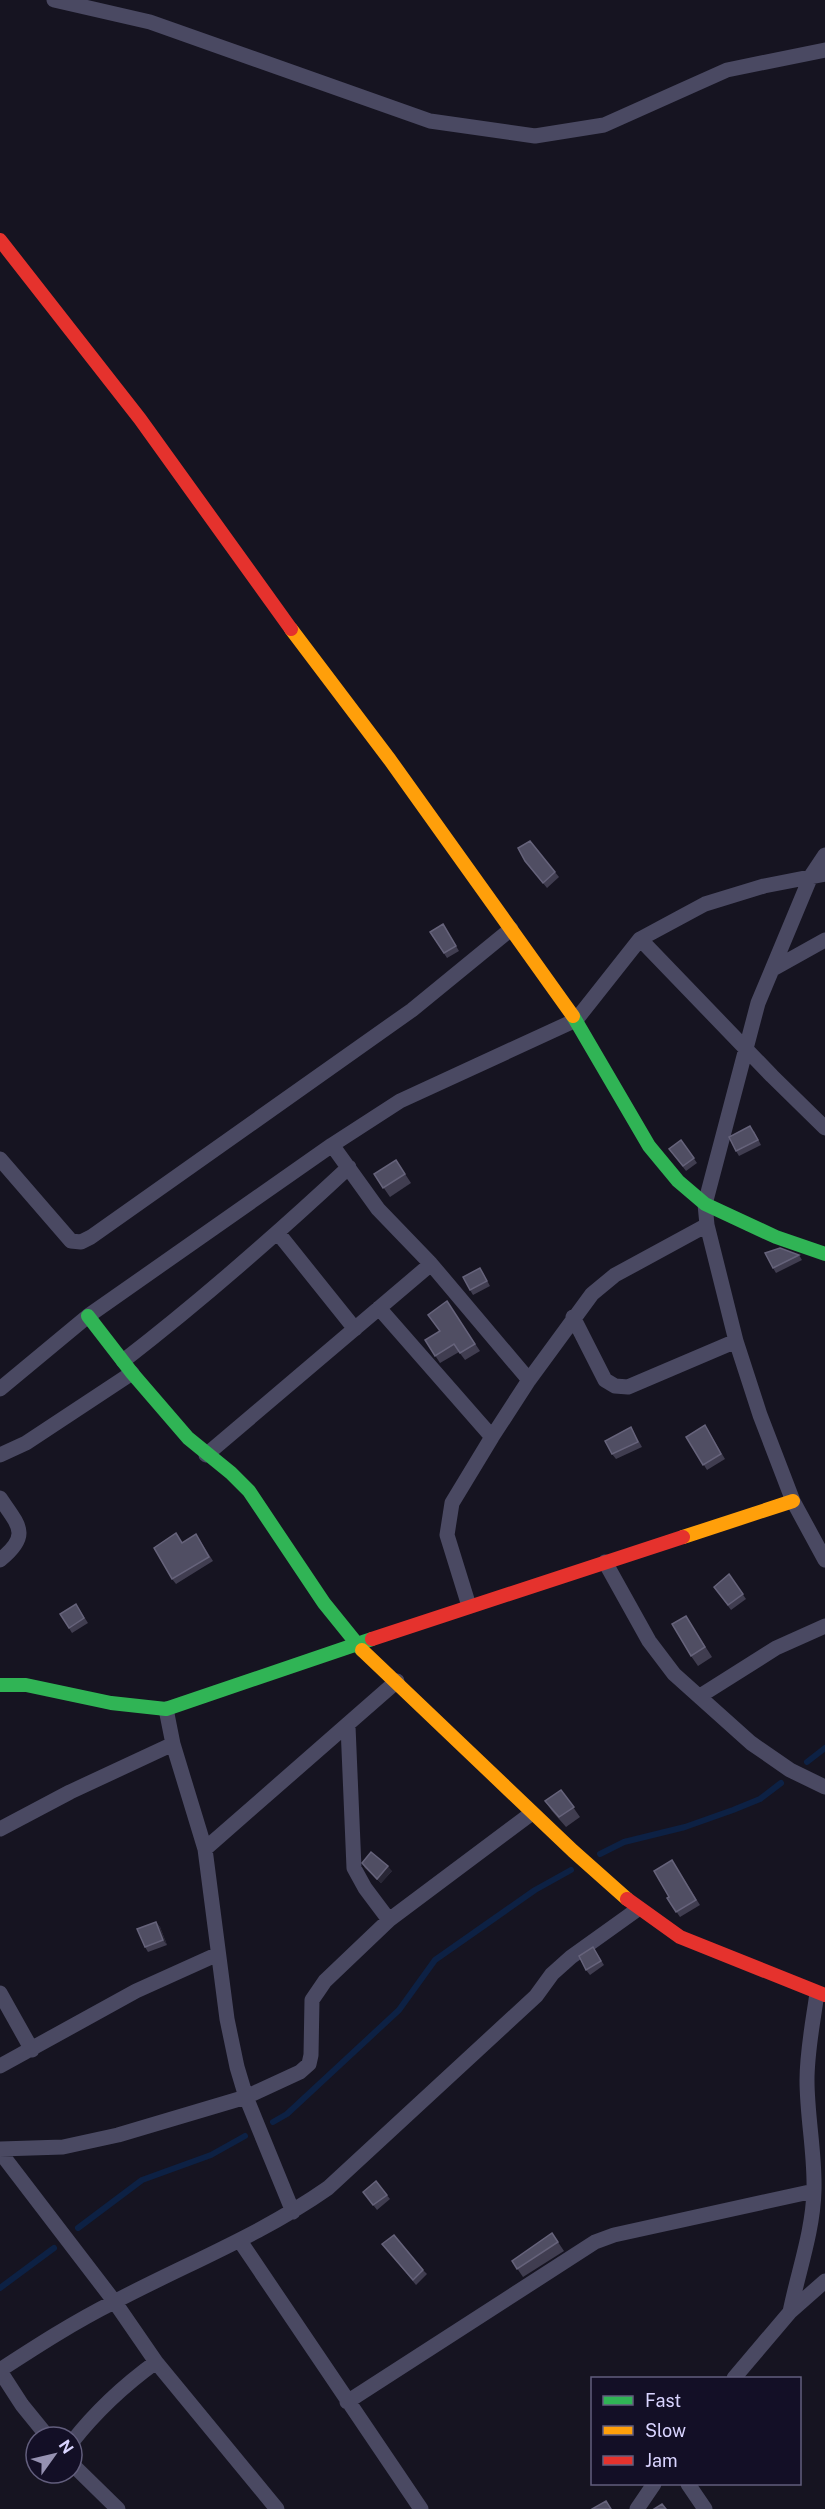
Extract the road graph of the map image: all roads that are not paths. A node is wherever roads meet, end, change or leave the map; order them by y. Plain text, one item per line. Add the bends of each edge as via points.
1 (54, 0) edge
2 (825, 50) edge
3 (0, 240) edge
4 (825, 855) edge
5 (818, 875) edge
6 (511, 929) junction
7 (640, 939) junction
8 (825, 940) edge
9 (773, 969) junction
10 (576, 1020) junction
11 (747, 1050) junction
12 (822, 1119) edge
13 (332, 1145) junction
14 (0, 1159) edge
15 (349, 1167) junction
16 (705, 1204) junction
17 (707, 1225) junction
18 (278, 1233) junction
19 (825, 1254) edge
20 (431, 1264) junction
21 (379, 1308) junction
22 (88, 1316) junction
23 (573, 1317) junction
24 (355, 1329) junction
25 (736, 1341) junction
26 (127, 1367) junction
27 (529, 1380) junction
28 (0, 1389) edge
29 (492, 1437) junction
30 (0, 1455) edge
31 (206, 1455) junction
32 (0, 1498) edge
33 (794, 1501) junction
34 (0, 1560) edge
35 (825, 1560) edge
36 (605, 1562) junction
37 (469, 1606) junction
38 (825, 1626) edge
39 (356, 1644) junction
40 (398, 1681) junction
41 (0, 1685) edge
42 (700, 1696) junction
43 (166, 1709) junction
44 (348, 1726) junction
45 (173, 1744) junction
46 (825, 1787) edge
47 (532, 1813) junction
48 (0, 1829) edge
49 (205, 1849) junction
50 (638, 1909) junction
51 (389, 1920) junction
52 (218, 1954) junction
53 (0, 1993) edge
54 (821, 1994) edge
55 (32, 2050) junction
56 (0, 2066) edge
57 (246, 2097) junction
58 (0, 2150) edge
59 (814, 2190) junction
60 (293, 2212) junction
61 (240, 2241) junction
62 (825, 2281) edge
63 (114, 2301) junction
64 (790, 2312) junction
65 (156, 2362) junction
66 (0, 2370) edge
67 (736, 2377) edge
68 (347, 2402) junction
69 (38, 2425) edge
70 (84, 2427) edge
71 (84, 2476) edge
72 (653, 2485) edge
73 (689, 2485) edge
74 (118, 2509) edge
75 (277, 2509) edge
76 (421, 2509) edge
77 (637, 2509) edge
78 (705, 2509) edge

1 - 2 street via 150,22 430,121 535,136 604,125 727,70
3 - 6 street via 140,419
4 - 5 street
5 - 7 street via 705,904
5 - 9 street
6 - 10 street
6 - 14 street via 412,1010 81,1242 71,1241
7 - 10 street
7 - 11 street
8 - 9 street
9 - 11 street via 758,1003
10 - 13 street via 400,1101
10 - 16 street via 649,1146 678,1182
11 - 12 street
11 - 16 street
13 - 15 street
13 - 22 street
15 - 18 street
15 - 20 street via 378,1209
16 - 17 street
16 - 19 street via 776,1237
17 - 23 street via 615,1275
17 - 25 street
18 - 24 street
18 - 26 street
20 - 21 street
20 - 27 street
21 - 24 street
21 - 29 street
22 - 26 street
22 - 28 street
23 - 25 street via 605,1380 615,1386 628,1387
23 - 27 street
24 - 31 street
25 - 33 street
26 - 30 street via 26,1443
26 - 31 street
27 - 29 street
29 - 37 street via 452,1503 447,1535
31 - 39 street via 249,1491 292,1559
32 - 34 street via 20,1527 20,1538
33 - 35 street
33 - 36 street
36 - 37 street
36 - 42 street via 649,1641 674,1674
37 - 39 street
38 - 42 street via 776,1648
39 - 40 street
39 - 43 street
40 - 44 street
40 - 47 street
41 - 43 street via 26,1685 111,1703
42 - 46 street via 751,1743 790,1770
43 - 45 street
44 - 49 street
44 - 51 street via 354,1868
45 - 48 street
45 - 49 street
47 - 50 street
47 - 51 street
49 - 52 street
50 - 54 street via 680,1937
50 - 60 street via 552,1974 536,1996 328,2188
51 - 57 street via 317,1990 312,2000 309,2064
52 - 55 street via 136,1991
52 - 57 street via 227,2019
53 - 55 street
54 - 59 street via 808,2048
55 - 56 street
57 - 58 street via 107,2138 63,2147
57 - 60 street
58 - 63 street
59 - 64 street via 807,2242
59 - 68 street via 595,2242
60 - 61 street
61 - 63 street
61 - 68 street
62 - 64 street
63 - 65 street
63 - 66 street
64 - 67 street
65 - 70 street via 122,2386
65 - 75 street
66 - 69 street
68 - 76 street
71 - 74 street
72 - 77 street
73 - 78 street

